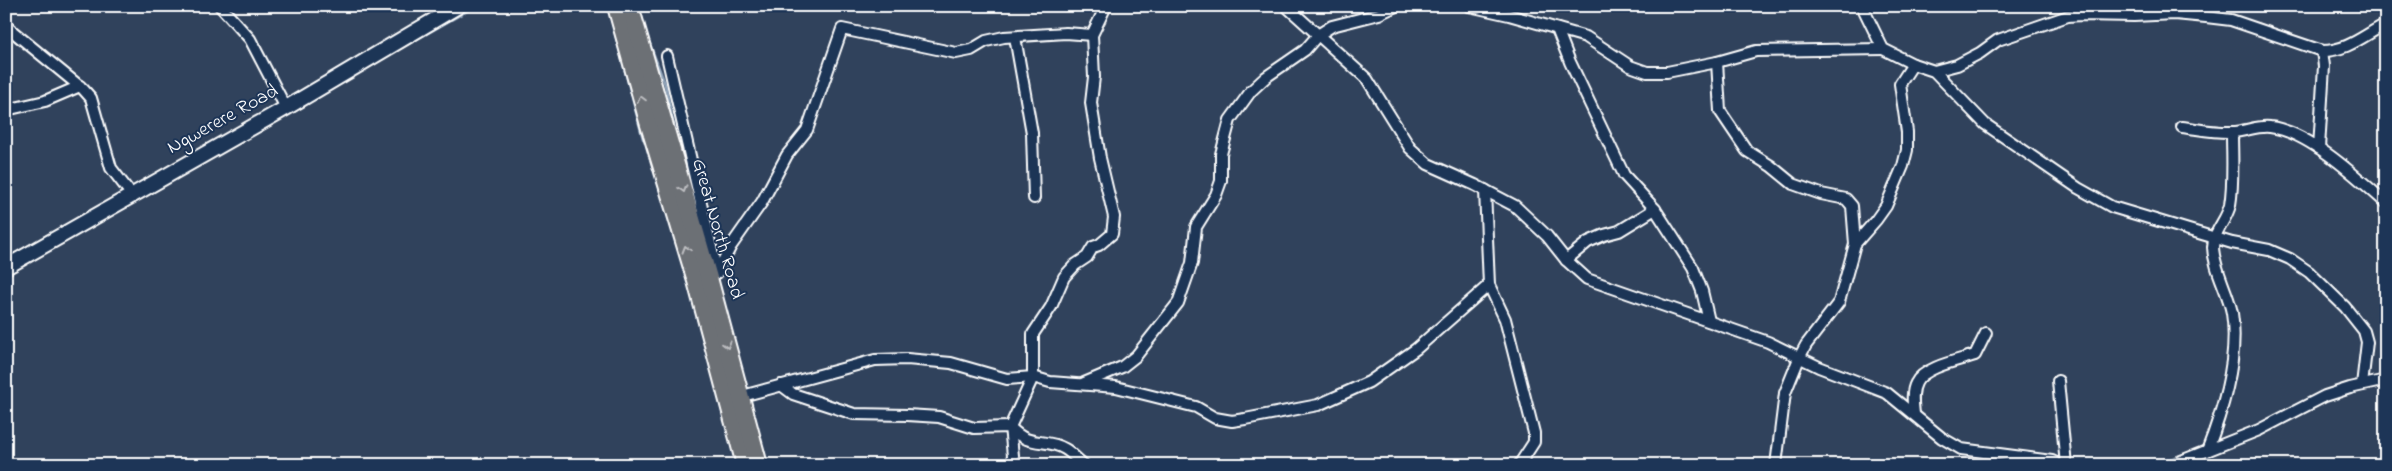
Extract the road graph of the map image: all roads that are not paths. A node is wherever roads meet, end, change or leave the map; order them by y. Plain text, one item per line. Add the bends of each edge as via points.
1 (220, 6) edge
2 (458, 6) edge
3 (616, 6) edge
4 (630, 6) edge
5 (1106, 6) edge
6 (1286, 6) edge
7 (1396, 6) edge
8 (1469, 6) edge
9 (1862, 6) edge
10 (2082, 6) edge
11 (2068, 16) junction
12 (2386, 24) edge
13 (6, 26) edge
14 (1557, 29) junction
15 (1318, 35) junction
16 (1092, 36) junction
17 (1015, 37) junction
18 (1883, 49) junction
19 (2322, 50) junction
20 (667, 56) dead end
21 (1717, 62) junction
22 (1913, 64) junction
23 (1934, 71) junction
24 (80, 86) junction
25 (286, 108) junction
26 (6, 110) edge
27 (2182, 127) dead end
28 (2232, 132) junction
29 (2319, 148) junction
30 (1485, 190) junction
31 (131, 194) junction
32 (1034, 198) dead end
33 (2386, 203) edge
34 (1656, 209) junction
35 (2215, 237) junction
36 (1855, 244) junction
37 (1566, 260) junction
38 (6, 267) edge
39 (707, 277) junction
40 (1489, 285) junction
41 (1709, 321) junction
42 (1986, 333) dead end
43 (1800, 356) junction
44 (1033, 377) junction
45 (2386, 380) edge
46 (2058, 382) dead end
47 (1083, 383) junction
48 (781, 385) junction
49 (2362, 385) junction
50 (734, 398) junction
51 (1914, 414) junction
52 (1010, 427) junction
53 (2207, 451) junction
54 (745, 465) edge
55 (759, 465) edge
56 (1014, 465) edge
57 (1084, 465) edge
58 (1519, 465) edge
59 (1776, 465) edge
60 (2060, 465) edge
61 (2066, 465) edge
62 (2171, 465) edge

1 - 25 street via 250,39
2 - 25 main road, Ngwerere Road
39 -> 3 main road, Great North Road via 649,126
4 -> 39 main road, Great North Road
5 - 16 street
6 - 15 street
7 - 15 street via 1379,14 1344,22
8 - 14 street
9 - 18 street
10 - 11 street
11 - 19 street via 2206,16 2231,20
11 - 23 street via 1998,40 1957,65
12 - 19 street via 2350,46
13 - 24 street
14 - 21 street via 1586,37 1630,66 1646,72 1667,72
14 - 34 street via 1624,175
15 - 30 street via 1367,80 1410,148 1428,164
15 - 47 street via 1305,50 1266,77 1230,120 1221,154 1221,181 1196,227 1192,263 1173,312 1136,356 1122,367
16 - 17 street via 1066,33
16 - 44 street via 1094,77 1091,103 1114,229 1075,265 1056,291 1051,307 1033,334
17 - 32 street via 1032,133
17 - 39 street via 1004,37 956,53 842,29 807,130 787,155 762,202
18 - 21 street via 1756,51
18 - 22 street
19 - 29 street via 2324,74
20 - 39 street
21 - 36 street via 1720,111 1747,151 1793,184 1846,199 1852,206
22 - 23 street
22 - 36 street via 1900,84 1907,132 1903,166 1886,206
23 - 35 street via 1985,124 2078,188 2112,207
24 - 26 street via 45,101
24 - 31 street via 91,98 111,168
25 - 31 main road, Ngwerere Road
27 - 28 street
28 - 29 street via 2268,126
28 - 35 street via 2230,204
29 - 33 street
30 - 37 street via 1528,217
30 - 40 street
31 - 38 main road, Ngwerere Road
34 - 37 street via 1620,231 1588,242
34 - 41 street via 1694,268
35 - 49 street via 2269,250 2290,259 2309,272 2345,308 2364,331 2367,342
35 - 53 street via 2214,252 2226,291 2235,342 2220,417
36 - 43 street via 1839,302
37 - 41 street via 1587,279
39 - 50 main road, Great North Road
40 - 47 street via 1416,349 1381,374 1318,405 1232,420 1216,418 1196,407 1157,396
40 - 58 street via 1505,319 1534,433 1534,442
41 - 43 street
42 - 51 street via 1975,355 1922,375 1915,384
43 - 51 street via 1887,394
43 - 59 street via 1785,393
44 - 47 street via 1050,382
44 - 48 street via 1007,379 951,364 907,359 883,360
44 - 52 street
45 - 49 street
46 - 61 street
48 - 50 street
48 - 52 street via 793,394 854,414 939,417 974,428
49 - 53 street via 2325,396 2258,430
50 - 54 main road, Great North Road
50 - 55 main road, Great North Road
51 - 60 street via 1942,438 1961,449 2052,461
52 - 56 street
52 - 57 street via 1030,442 1065,449
53 - 62 street

